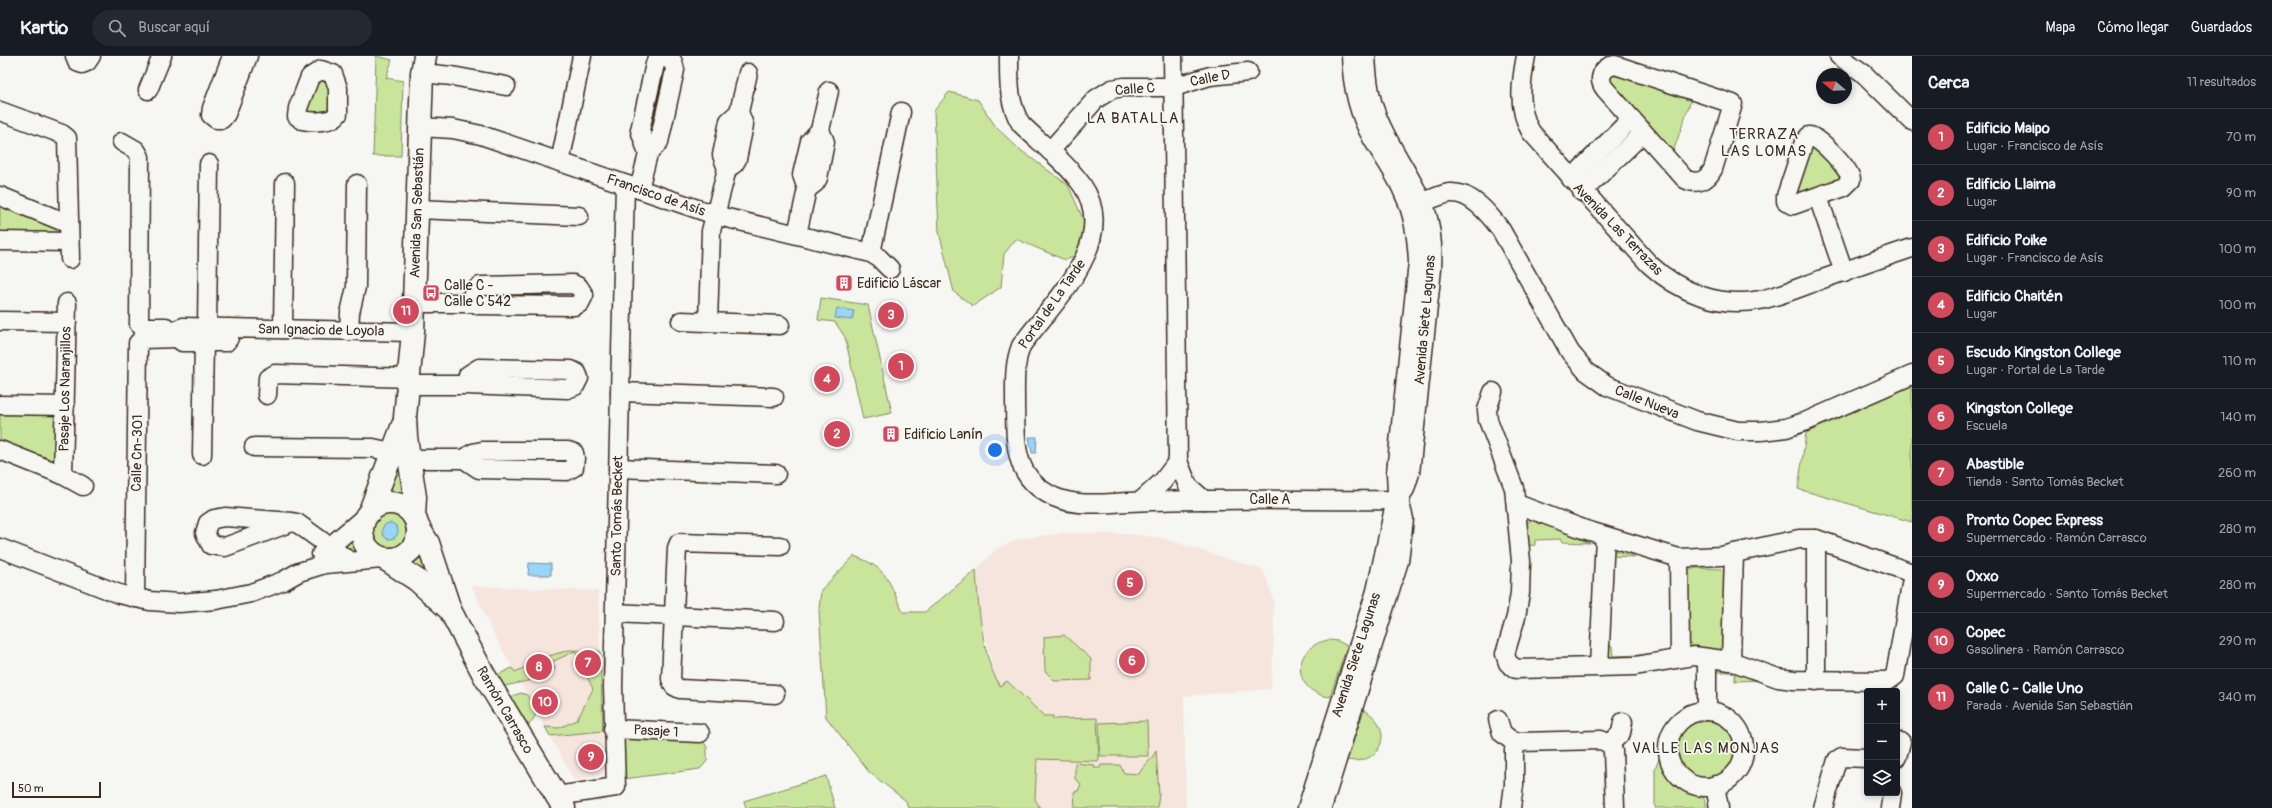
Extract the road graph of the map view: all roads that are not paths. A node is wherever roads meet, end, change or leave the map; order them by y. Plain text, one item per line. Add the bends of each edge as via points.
1 (75, 56) edge
2 (91, 56) edge
3 (162, 56) edge
4 (232, 56) edge
5 (248, 56) edge
6 (582, 56) edge
7 (1009, 56) edge
8 (1173, 56) edge
9 (1351, 56) edge
10 (1366, 56) edge
11 (1526, 56) edge
12 (1838, 56) edge
13 (421, 61) edge
14 (1248, 72) dead end
15 (748, 73) dead end
16 (506, 86) dead end
17 (1174, 87) junction
18 (148, 90) dead end
19 (829, 91) dead end
20 (0, 110) edge
21 (901, 112) dead end
22 (1631, 119) junction
23 (1912, 120) edge
24 (420, 127) junction
25 (1643, 133) junction
26 (122, 142) dead end
27 (1050, 151) junction
28 (648, 154) dead end
29 (560, 162) junction
30 (209, 164) dead end
31 (285, 183) dead end
32 (357, 184) dead end
33 (1576, 185) junction
34 (632, 187) junction
35 (0, 196) edge
36 (1818, 197) dead end
37 (1416, 206) junction
38 (418, 209) junction
39 (715, 215) junction
40 (579, 216) dead end
41 (69, 224) junction
42 (797, 234) junction
43 (0, 241) edge
44 (1912, 248) edge
45 (870, 254) junction
46 (890, 269) dead end
47 (1844, 272) junction
48 (67, 303) dead end
49 (474, 303) junction
50 (414, 304) junction
51 (0, 321) edge
52 (681, 321) dead end
53 (67, 322) junction
54 (708, 322) junction
55 (780, 325) dead end
56 (283, 329) junction
57 (349, 331) junction
58 (413, 332) junction
59 (176, 335) junction
60 (206, 335) junction
61 (1912, 375) edge
62 (410, 382) junction
63 (467, 385) junction
64 (620, 392) junction
65 (1493, 392) dead end
66 (267, 395) dead end
67 (774, 397) dead end
68 (0, 406) edge
69 (65, 406) junction
70 (254, 447) dead end
71 (0, 450) edge
72 (202, 455) dead end
73 (400, 457) junction
74 (464, 459) junction
75 (1178, 461) junction
76 (618, 468) junction
77 (776, 474) dead end
78 (63, 475) junction
79 (83, 486) dead end
80 (1204, 500) junction
81 (1399, 500) junction
82 (1141, 502) junction
83 (1517, 504) junction
84 (368, 513) junction
85 (416, 521) junction
86 (292, 522) dead end
87 (1605, 536) junction
88 (1816, 539) junction
89 (780, 546) dead end
90 (329, 547) junction
91 (0, 548) edge
92 (1734, 553) junction
93 (1680, 558) junction
94 (384, 559) junction
95 (348, 560) junction
96 (299, 572) junction
97 (1912, 573) edge
98 (1912, 579) edge
99 (135, 598) junction
100 (450, 610) junction
101 (615, 613) junction
102 (674, 616) junction
103 (774, 621) dead end
104 (1680, 657) junction
105 (1706, 658) junction
106 (1731, 661) junction
107 (1599, 667) junction
108 (1816, 681) junction
109 (775, 694) dead end
110 (1706, 711) junction
111 (1498, 720) dead end
112 (1623, 722) dead end
113 (613, 729) junction
114 (700, 733) dead end
115 (1516, 744) junction
116 (1610, 744) junction
117 (1864, 758) edge
118 (1715, 785) junction
119 (1892, 796) edge
120 (560, 802) edge
121 (1307, 808) edge
122 (1322, 808) edge
123 (1511, 808) edge
124 (1615, 808) edge
125 (1719, 808) edge
126 (1823, 808) edge
127 (1890, 808) edge

1 - 2 street via 77,62 82,64 88,62
3 - 18 street
4 - 5 street via 212,108 212,115 216,119 222,119 226,114
6 - 29 street
7 - 27 street, Portal de La Tarde via 1012,108 1021,124
8 - 17 street
9 - 37 street, Avenida Siete Lagunas via 1354,88 1366,125 1398,181
10 - 37 street, Avenida Siete Lagunas via 1369,86 1376,115
11 - 33 street, Avenida Las Terrazas via 1521,100 1526,125
12 - 23 street via 1854,66
13 - 16 street via 463,78
13 - 24 main road, Avenida San Sebastián
14 - 17 street, Calle D via 1210,76
15 - 39 street via 739,112 730,121 722,155 727,169
17 - 27 street, Calle C via 1124,86 1106,92 1096,99
17 - 75 street
19 - 42 street via 820,130 825,145 818,178 807,189
20 - 41 street via 66,137
21 - 45 street
22 - 25 street
22 - 25 street via 1603,86 1602,73 1611,66 1620,66 1733,104 1713,169 1708,177 1699,182 1685,178
22 - 33 street
24 - 29 street, Francisco de Asís via 467,131
24 - 38 main road, Avenida San Sebastián
25 - 33 street
26 - 59 street via 136,150 140,157 139,324
27 - 82 street, Portal de La Tarde via 1075,176 1086,192 1094,216 1093,234 1078,271 1026,339 1018,354 1015,371 1017,453 1022,468 1035,484 1061,500 1087,503
28 - 34 street, Santo Tomás Becket
29 - 34 street, Francisco de Asís
30 - 60 street
31 - 56 street
32 - 57 street via 356,287
33 - 47 street, Avenida Las Terrazas via 1659,273 1681,288 1703,296 1738,302 1761,300
34 - 39 street, Francisco de Asís
34 - 64 street, Santo Tomás Becket
35 - 41 street
36 - 47 street
37 - 61 street, Calle Nueva via 1451,193 1468,197 1488,214 1501,230 1577,362 1596,379 1619,391 1712,426 1738,431 1786,428
37 - 81 street, Avenida Siete Lagunas via 1418,262 1396,472
38 - 40 street
38 - 50 main road, Avenida San Sebastián
39 - 42 street, Francisco de Asís
39 - 54 street via 711,237
41 - 43 street via 69,250
42 - 45 street, Francisco de Asís
44 - 47 street, Avenida Las Terrazas
45 - 46 street, Francisco de Asís via 879,258
48 - 53 street, Pasaje Los Naranjillos
49 - 49 street via 571,307 580,303 584,295 579,287 573,284 480,286 472,294
49 - 50 street
50 - 58 main road, Avenida San Sebastián
51 - 53 street
52 - 54 street
53 - 69 street, Pasaje Los Naranjillos
54 - 55 street
56 - 57 street, San Ignacio de Loyola
56 - 60 street, San Ignacio de Loyola via 229,328 229,340 226,342
57 - 58 street, San Ignacio de Loyola
58 - 62 main road, Avenida San Sebastián
59 - 60 street, San Ignacio de Loyola via 180,342
59 - 99 street, Calle Cn-301 via 142,339 138,343
60 - 72 street
62 - 63 street
62 - 66 street via 274,374 268,378
62 - 73 main road, Avenida San Sebastián
63 - 63 street via 566,389 575,386 579,378 577,373 571,370 479,368 468,375
64 - 67 street
64 - 76 street, Santo Tomás Becket
65 - 83 street via 1487,410 1488,420 1509,473
68 - 69 street
69 - 78 street, Pasaje Los Naranjillos
70 - 73 street via 373,448
71 - 78 street
73 - 74 street
73 - 84 main road, Avenida San Sebastián via 376,490
73 - 85 main road, Avenida San Sebastián via 415,497
74 - 74 street via 479,470 567,471 574,467 576,458 574,453 568,451 482,451
75 - 80 street via 1188,486
75 - 82 street via 1163,481
76 - 77 street
76 - 101 street, Santo Tomás Becket
78 - 79 street
80 - 81 street, Calle A
80 - 82 street, Calle A
81 - 121 street, Avenida Siete Lagunas via 1391,520 1376,591
81 - 122 street, Avenida Siete Lagunas via 1403,510 1403,530 1394,579
83 - 87 street
83 - 107 street via 1521,581 1516,617 1505,654 1508,663 1516,669
84 - 85 main road via 380,505 391,503 402,506
84 - 90 street
84 - 94 main road via 362,526 362,538 367,549
85 - 94 main road via 417,537 413,548 398,558
85 - 100 main road, Ramón Carrasco via 428,543
86 - 90 street via 305,527
87 - 93 street
87 - 107 street
88 - 92 street via 1799,539
88 - 97 street
88 - 108 street
89 - 102 street via 678,544
90 - 95 street
90 - 96 street
91 - 99 street via 104,589
92 - 93 street via 1708,558
92 - 106 street
93 - 104 street
94 - 95 street
94 - 100 main road, Ramón Carrasco via 417,580
95 - 96 street
96 - 99 street via 267,588 216,600 179,603
98 - 108 street via 1893,678 1885,682
100 - 120 main road, Ramón Carrasco via 484,675
101 - 102 street
101 - 113 street, Santo Tomás Becket
102 - 103 street
102 - 109 street via 671,679 674,686 680,689
104 - 105 street
104 - 107 street via 1635,666
105 - 106 street
105 - 110 street
106 - 108 street via 1778,678
110 - 118 street via 1730,719 1743,740 1744,749 1740,765 1730,778
110 - 118 street via 1686,717 1675,727 1669,741 1669,756 1675,770 1686,780 1700,786
111 - 115 street via 1502,733
112 - 116 street via 1621,733
113 - 114 street, Pasaje 1
113 - 120 street, Santo Tomás Becket via 616,786
115 - 116 street via 1526,740 1601,740
115 - 123 street
116 - 124 street via 1613,751
117 - 126 street via 1842,757 1837,760
118 - 125 street
119 - 127 street

